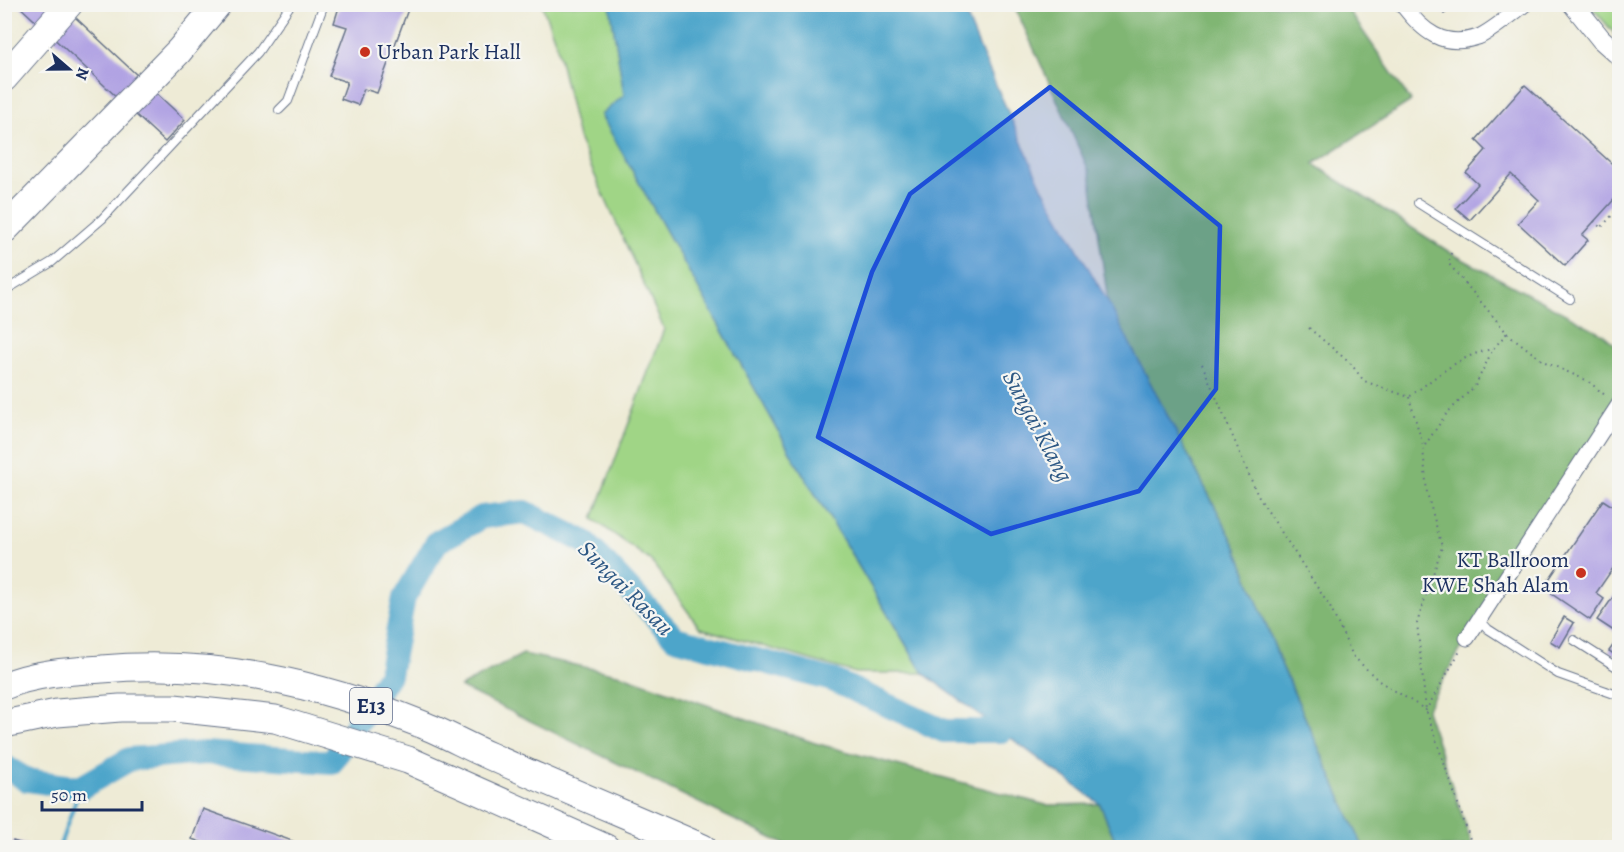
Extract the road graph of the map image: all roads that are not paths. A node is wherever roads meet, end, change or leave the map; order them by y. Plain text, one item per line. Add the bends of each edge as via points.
1 (69, 4) edge
2 (218, 4) edge
3 (291, 4) edge
4 (324, 4) edge
5 (1402, 4) edge
6 (1525, 4) edge
7 (1573, 4) edge
8 (1620, 56) edge
9 (14, 61) edge
10 (4, 78) edge
11 (279, 110) dead end
12 (1418, 203) dead end
13 (4, 230) edge
14 (4, 291) edge
15 (1570, 299) dead end
16 (1619, 404) edge
17 (1479, 619) junction
18 (1467, 638) road end
19 (1574, 640) dead end
20 (1620, 674) edge
21 (8, 683) edge
22 (1620, 696) edge
23 (4, 724) edge
24 (606, 848) edge
25 (703, 848) edge

1 - 9 highway
2 - 13 highway via 179,51
3 - 14 lane via 258,52 102,219 52,262
4 - 11 lane via 288,101
5 - 6 street via 1418,26 1436,37 1457,41 1479,36
7 - 8 street
9 - 10 highway
12 - 15 lane
16 - 17 street
17 - 18 street
17 - 22 lane via 1488,629 1558,674
19 - 20 lane via 1618,668
21 - 25 highway, E13 via 74,671 137,666 235,672 319,688 422,724
23 - 24 highway, E13 via 57,713 120,708 174,708 275,719 408,760

